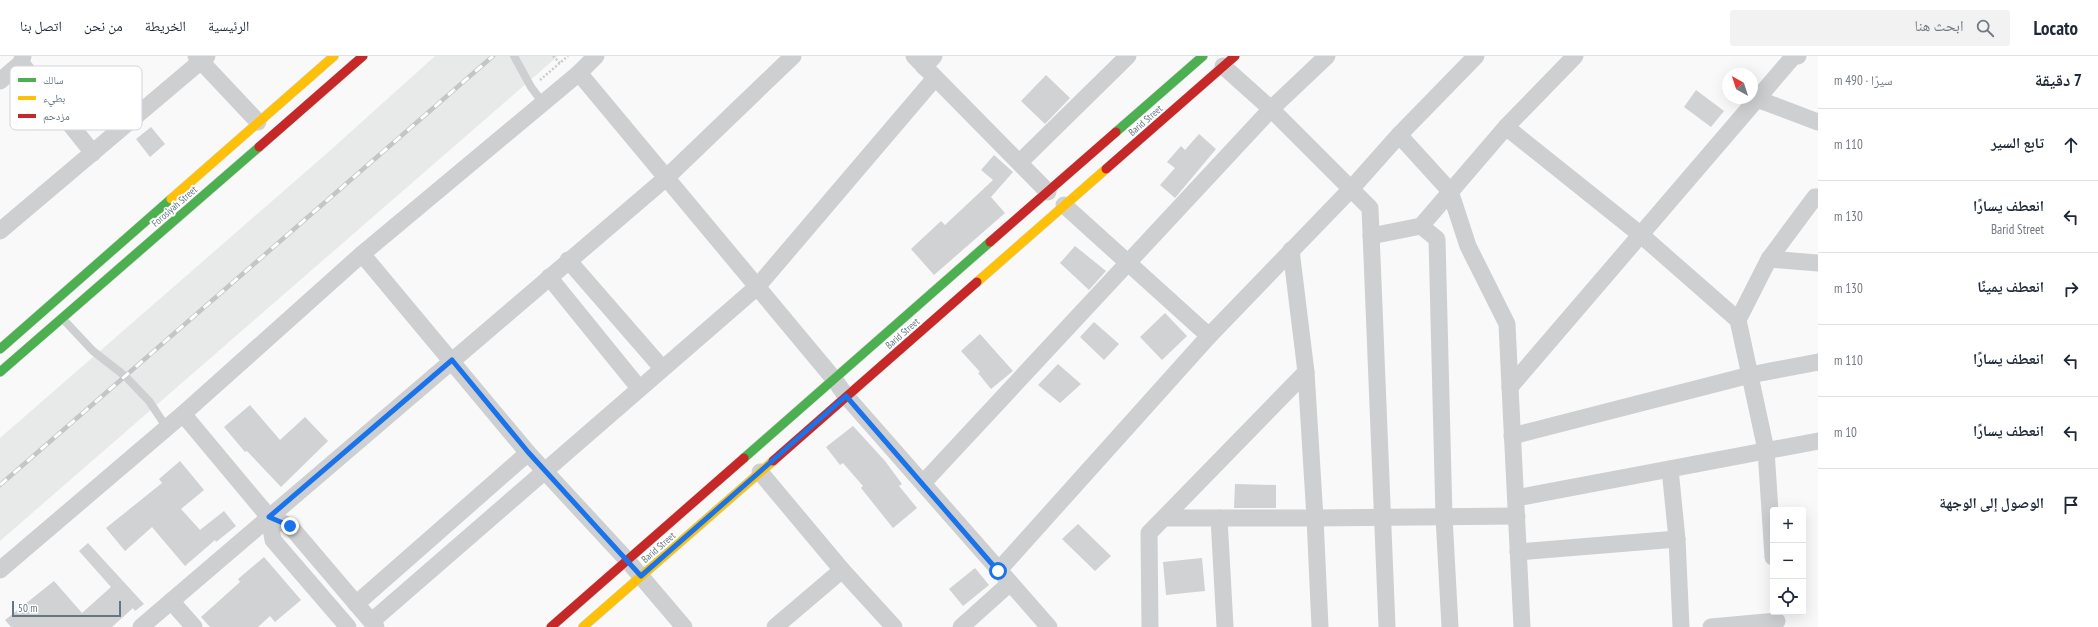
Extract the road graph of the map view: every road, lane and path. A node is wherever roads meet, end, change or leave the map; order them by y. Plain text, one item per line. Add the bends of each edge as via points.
1 (334, 56) edge
2 (363, 56) edge
3 (514, 56) edge
4 (553, 56) edge
5 (568, 56) edge
6 (596, 56) edge
7 (793, 56) edge
8 (1128, 56) edge
9 (1203, 56) edge
10 (1327, 56) edge
11 (1476, 56) edge
12 (1575, 56) edge
13 (1798, 56) edge
14 (201, 58) edge
15 (1229, 61) edge
16 (560, 63) junction
17 (927, 64) edge
18 (10, 71) edge
19 (579, 74) junction
20 (540, 80) dead end
21 (0, 81) edge
22 (1758, 98) edge
23 (1758, 99) edge
24 (543, 103) junction
25 (1753, 104) edge
26 (1270, 109) junction
27 (142, 110) edge
28 (258, 122) junction
29 (1818, 122) edge
30 (1506, 126) junction
31 (76, 130) edge
32 (120, 130) edge
33 (1399, 135) junction
34 (94, 153) junction
35 (1020, 162) junction
36 (666, 178) junction
37 (1351, 189) junction
38 (1048, 192) junction
39 (1450, 192) junction
40 (1818, 197) edge
41 (1064, 205) junction
42 (1421, 226) junction
43 (0, 231) edge
44 (1641, 235) junction
45 (1371, 236) junction
46 (1291, 250) junction
47 (362, 254) junction
48 (1769, 259) junction
49 (568, 260) junction
50 (1127, 263) junction
51 (1818, 263) edge
52 (549, 277) junction
53 (757, 287) junction
54 (62, 318) junction
55 (1738, 320) junction
56 (1209, 336) junction
57 (3, 341) edge
58 (452, 360) junction
59 (1818, 362) edge
60 (662, 368) junction
61 (0, 372) edge
62 (1306, 372) junction
63 (1750, 375) junction
64 (834, 379) junction
65 (1510, 387) junction
66 (639, 388) junction
67 (846, 396) junction
68 (183, 414) junction
69 (167, 428) junction
70 (1512, 436) junction
71 (1818, 441) edge
72 (1766, 450) junction
73 (528, 452) junction
74 (1670, 469) junction
75 (544, 470) junction
76 (760, 472) junction
77 (923, 483) junction
78 (1516, 498) junction
79 (1517, 516) junction
80 (269, 517) junction
81 (1444, 517) junction
82 (1165, 518) junction
83 (1219, 518) junction
84 (1315, 518) junction
85 (1382, 518) junction
86 (1677, 539) junction
87 (1772, 543) edge
88 (1518, 552) junction
89 (627, 560) junction
90 (0, 570) edge
91 (842, 570) junction
92 (641, 576) junction
93 (1004, 577) junction
94 (171, 601) junction
95 (356, 604) junction
96 (1777, 620) edge
97 (374, 624) edge
98 (141, 627) edge
99 (194, 627) edge
100 (348, 627) edge
101 (551, 627) edge
102 (583, 627) edge
103 (684, 627) edge
104 (775, 627) edge
105 (894, 627) edge
106 (961, 627) edge
107 (1049, 627) edge
108 (1150, 627) edge
109 (1225, 627) edge
110 (1320, 627) edge
111 (1387, 627) edge
112 (1450, 627) edge
113 (1522, 627) edge
114 (1681, 627) edge
115 (1712, 627) edge

1 - 28 main road, Forosiyah Street
2 - 54 main road, Forosiyah Street
3 - 24 lane
4 - 16 path
5 - 16 path
6 - 19 street
7 - 36 street
8 - 35 street
9 - 38 main road, Barid Street
10 - 26 street
11 - 33 street
12 - 30 street
13 - 22 street via 1793,57
14 - 27 street
14 - 28 street
15 - 26 street
15 - 41 main road, Barid Street
16 - 20 path
17 - 35 street
17 - 53 street
18 - 21 street
19 - 24 street
19 - 36 street
23 - 29 street
24 - 47 street
25 - 44 street
26 - 37 street
26 - 50 street
28 - 57 main road, Forosiyah Street
30 - 39 street
30 - 44 street
31 - 34 street
32 - 34 street
33 - 37 street
33 - 39 street
34 - 43 street
35 - 38 street
36 - 49 street
36 - 53 street
37 - 45 street via 1370,208
37 - 46 street
38 - 64 main road, Barid Street
39 - 42 street
39 - 65 street via 1468,246 1507,324
40 - 48 street via 1815,197
41 - 50 street
41 - 67 main road, Barid Street
42 - 45 street
42 - 81 street via 1437,239
44 - 55 street
44 - 65 street
45 - 85 street
46 - 56 street
46 - 62 street
47 - 58 street
47 - 68 street
48 - 51 street
48 - 55 street
49 - 52 street
49 - 60 street
50 - 56 street
50 - 77 street
52 - 58 street
52 - 66 street
53 - 60 street
53 - 64 street
54 - 61 main road, Forosiyah Street
54 - 69 lane via 93,351 125,376 149,401
55 - 63 street
56 - 93 street
58 - 73 street
58 - 80 street
59 - 63 street
60 - 66 street
62 - 82 street
62 - 84 street
63 - 70 street
63 - 72 street
64 - 67 street
64 - 89 main road, Barid Street
65 - 70 street
66 - 75 street
67 - 76 main road, Barid Street
67 - 77 street
68 - 69 street
68 - 80 street
69 - 90 street
70 - 78 street
71 - 72 street
72 - 74 street
72 - 87 street
73 - 75 street
73 - 95 street
74 - 78 street
74 - 86 street
75 - 89 street
75 - 97 street
76 - 91 street
76 - 92 main road, Barid Street
77 - 93 street
78 - 79 street
79 - 81 street
79 - 88 street
80 - 94 street
80 - 95 street via 290,526
80 - 100 street via 273,540
81 - 85 street
81 - 112 street
82 - 83 street
82 - 108 street via 1149,533
83 - 84 street
83 - 109 street
84 - 85 street
84 - 110 street
85 - 111 street
86 - 88 street
86 - 114 street
88 - 113 street
89 - 92 street
89 - 101 main road, Barid Street
91 - 104 street
91 - 105 street
92 - 102 main road, Barid Street
92 - 103 street
93 - 106 street
93 - 107 street
94 - 98 street
94 - 99 street
95 - 97 street
96 - 115 street

